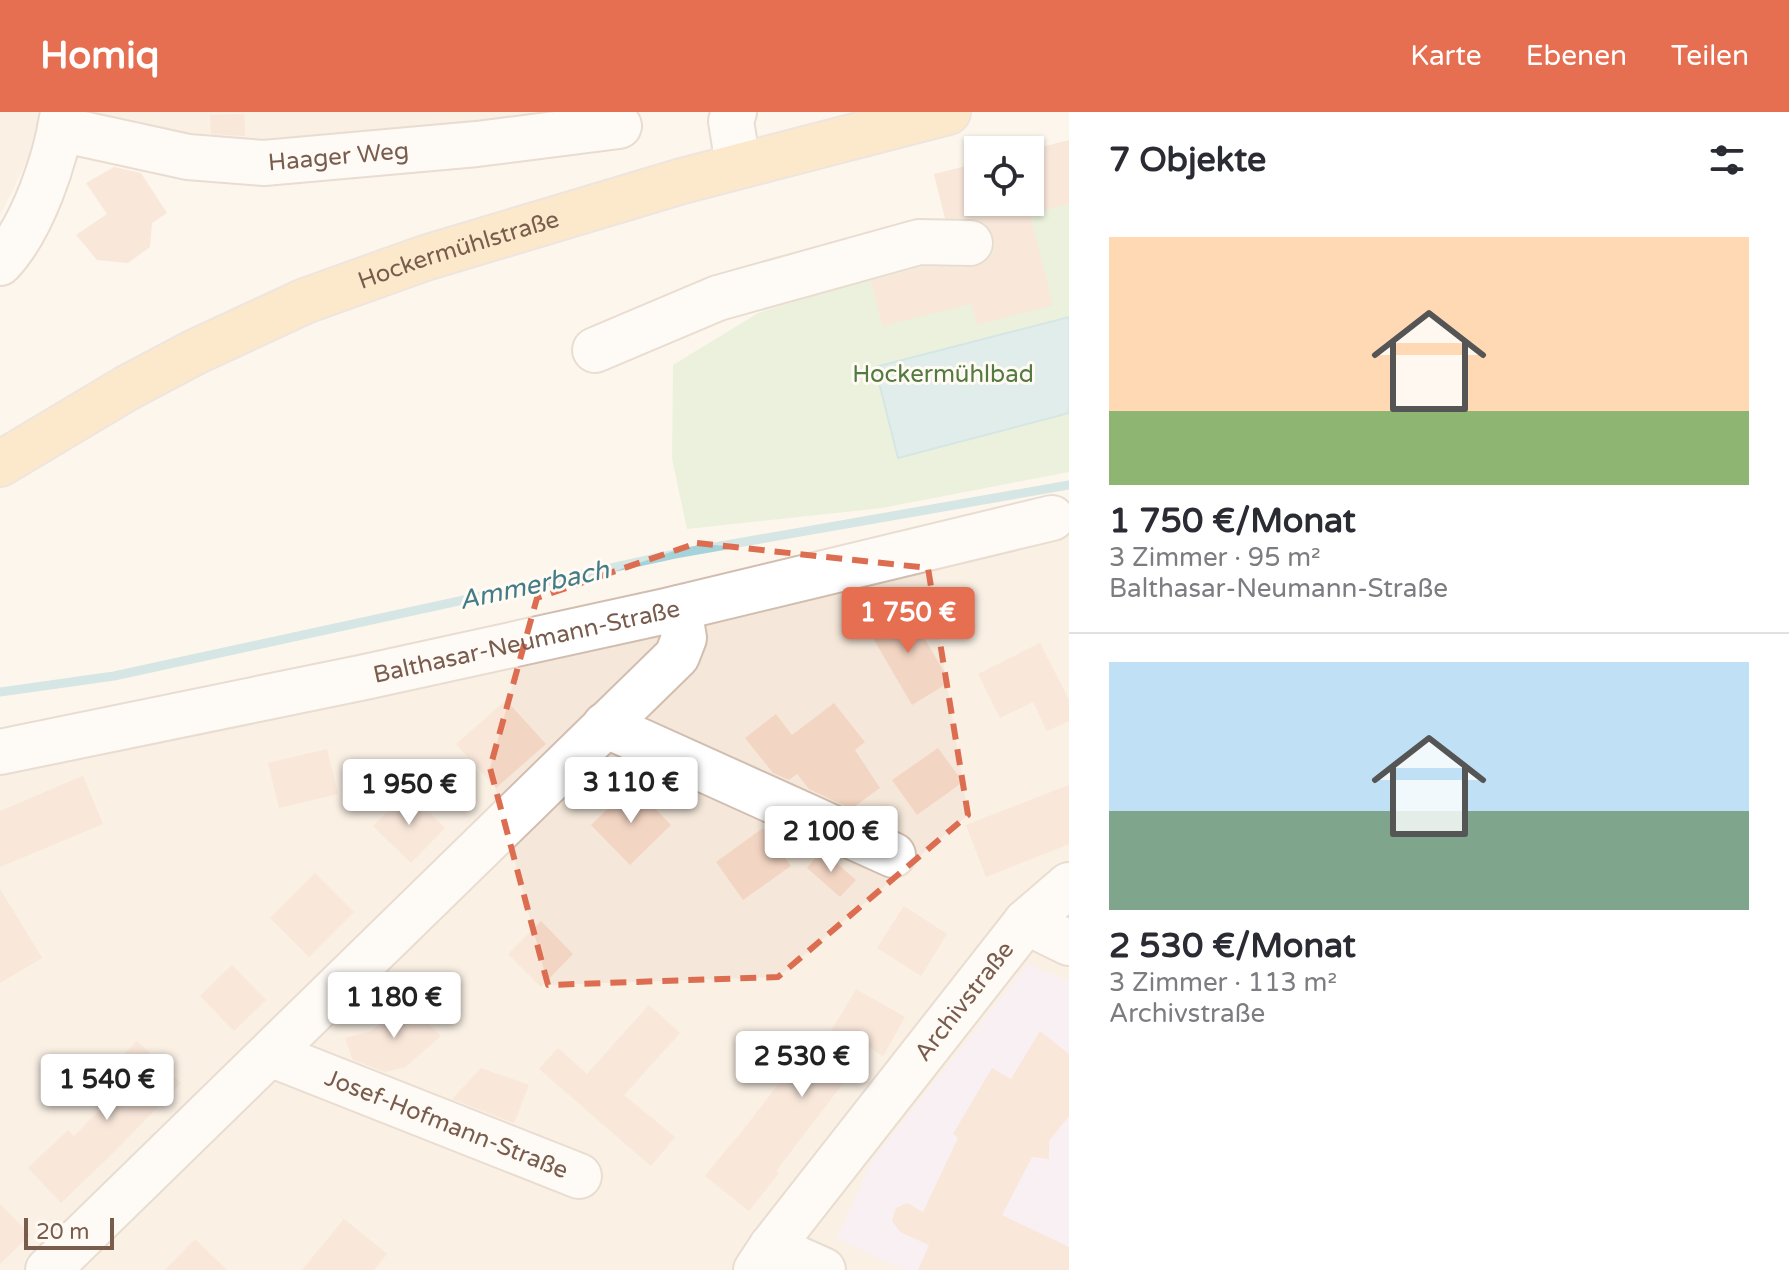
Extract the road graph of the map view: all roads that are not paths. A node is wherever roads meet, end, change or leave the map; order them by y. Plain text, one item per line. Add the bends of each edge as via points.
1 (734, 112) edge
2 (948, 112) edge
3 (62, 121) edge
4 (619, 126) dead end
5 (738, 165) junction
6 (970, 243) dead end
7 (0, 263) edge
8 (595, 350) dead end
9 (0, 464) edge
10 (1052, 518) dead end
11 (679, 608) junction
12 (605, 725) junction
13 (0, 752) edge
14 (893, 855) dead end
15 (1069, 885) edge
16 (1026, 922) junction
17 (1069, 943) edge
18 (270, 1054) junction
19 (579, 1176) dead end
20 (764, 1259) edge
21 (48, 1270) edge
22 (823, 1270) edge

1 - 5 street
2 - 5 main road, Hockermühlstraße
3 - 4 street, Haager Weg via 188,157 264,163
3 - 7 street, Haager Weg via 35,209
5 - 9 main road, Hockermühlstraße via 425,258 305,301 127,388
6 - 8 street via 919,242 718,298
10 - 11 street, Balthasar-Neumann-Straße
11 - 12 street via 684,638 677,656
11 - 13 street, Balthasar-Neumann-Straße
12 - 14 street
12 - 18 street
15 - 16 street, Archivstraße
16 - 17 street
16 - 20 street, Archivstraße
18 - 19 street, Josef-Hofmann-Straße
18 - 21 street
20 - 22 street

